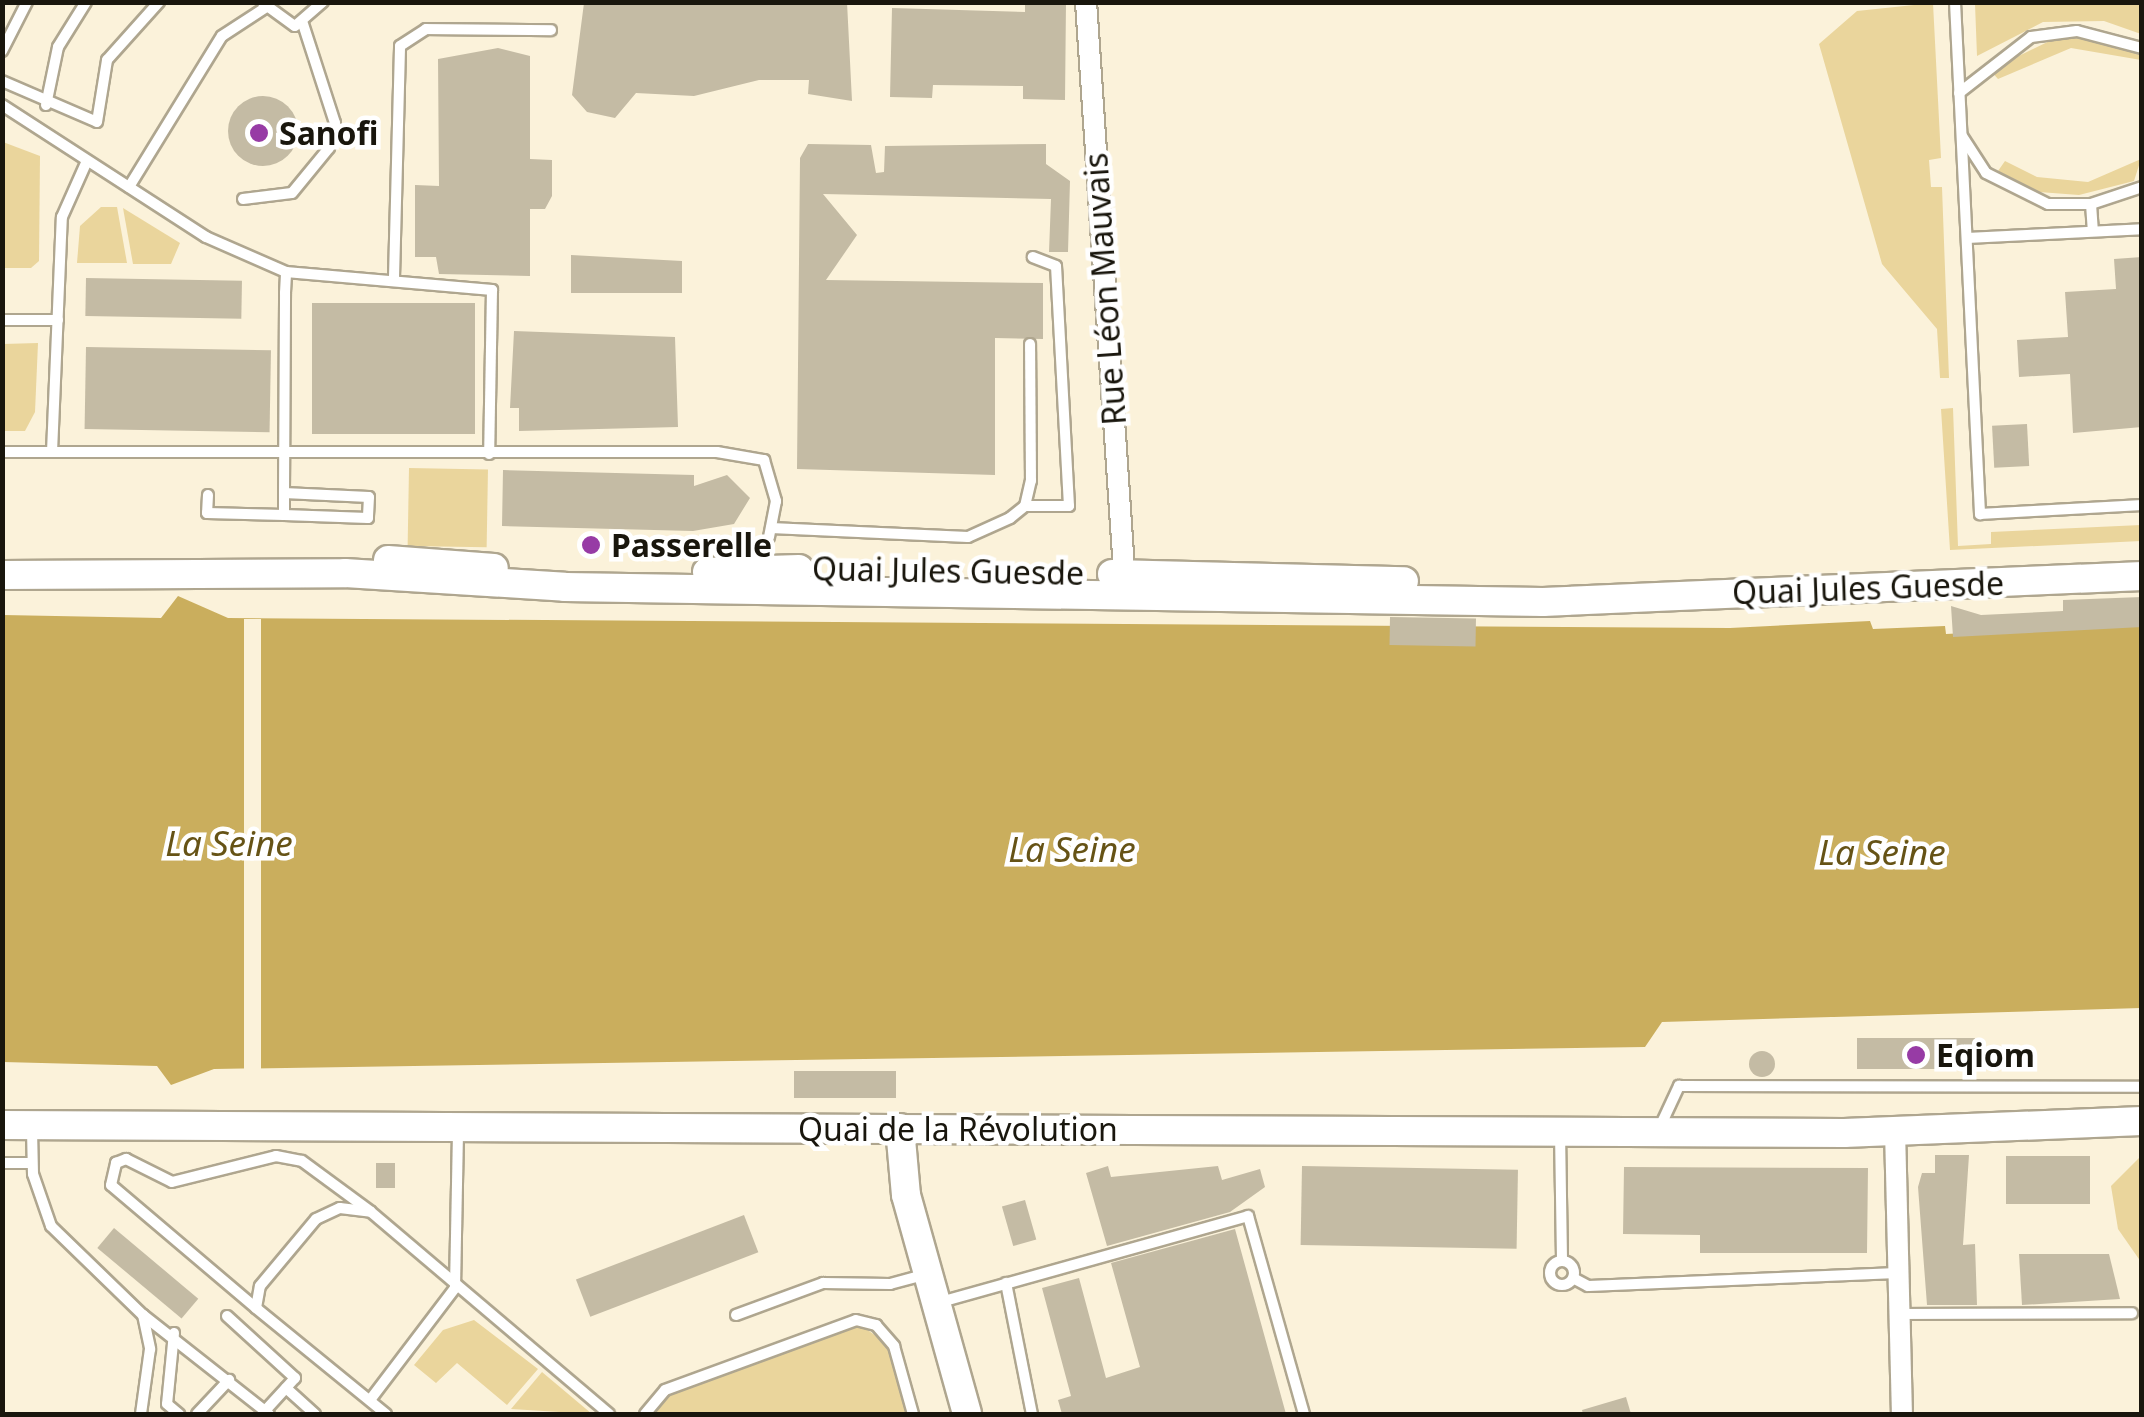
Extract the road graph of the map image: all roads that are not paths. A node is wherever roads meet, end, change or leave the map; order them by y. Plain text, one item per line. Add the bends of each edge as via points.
1 (27, 2) edge
2 (86, 2) edge
3 (159, 2) edge
4 (322, 2) edge
5 (1086, 2) edge
6 (1955, 2) edge
7 (264, 5) edge
8 (304, 24) junction
9 (550, 30) dead end
10 (2142, 48) edge
11 (2, 51) edge
12 (2, 81) edge
13 (1959, 93) junction
14 (2, 105) edge
15 (46, 105) junction
16 (1961, 135) junction
17 (86, 163) junction
18 (129, 187) junction
19 (2142, 187) edge
20 (242, 199) dead end
21 (2091, 204) junction
22 (2142, 229) edge
23 (2094, 232) junction
24 (1967, 238) junction
25 (1032, 257) dead end
26 (286, 272) junction
27 (394, 277) junction
28 (2, 320) edge
29 (58, 320) junction
30 (1030, 344) dead end
31 (284, 451) junction
32 (2, 452) edge
33 (52, 452) junction
34 (488, 454) junction
35 (208, 494) dead end
36 (284, 494) junction
37 (2142, 505) edge
38 (1026, 506) junction
39 (284, 515) junction
40 (2, 559) edge
41 (2, 575) edge
42 (2142, 576) edge
43 (766, 578) junction
44 (1125, 584) junction
45 (2142, 1087) edge
46 (2142, 1121) edge
47 (2, 1125) edge
48 (32, 1125) junction
49 (458, 1128) junction
50 (900, 1128) junction
51 (1904, 1130) junction
52 (1560, 1132) junction
53 (1658, 1132) junction
54 (2142, 1133) edge
55 (2, 1163) edge
56 (32, 1163) junction
57 (371, 1212) junction
58 (1562, 1261) junction
59 (928, 1274) junction
60 (1898, 1274) junction
61 (1573, 1278) junction
62 (1006, 1284) junction
63 (455, 1288) junction
64 (936, 1304) junction
65 (256, 1308) junction
66 (2132, 1313) dead end
67 (1899, 1314) junction
68 (143, 1315) junction
69 (736, 1315) dead end
70 (227, 1316) dead end
71 (174, 1333) junction
72 (229, 1380) junction
73 (286, 1388) junction
74 (370, 1400) junction
75 (266, 1413) edge
76 (141, 1414) edge
77 (179, 1414) edge
78 (197, 1414) edge
79 (315, 1414) edge
80 (386, 1414) edge
81 (609, 1414) edge
82 (645, 1414) edge
83 (913, 1414) edge
84 (967, 1414) edge
85 (1032, 1414) edge
86 (1304, 1414) edge
87 (1902, 1414) edge

1 - 11 lane
2 - 15 lane via 58,47
3 - 15 lane via 107,60 98,122
4 - 8 lane
5 - 44 street, Rue Léon Mauvais
6 - 13 lane
7 - 8 lane via 277,22
7 - 18 lane via 222,36
8 - 20 lane via 335,123 329,148 292,193
9 - 27 lane via 426,29 400,46
10 - 13 lane via 2076,31 2031,37
12 - 15 lane
13 - 16 lane
14 - 17 lane
16 - 21 lane via 1986,173 2016,194
16 - 24 lane
17 - 18 lane
17 - 29 lane via 65,196
18 - 26 lane via 206,237
19 - 21 lane
21 - 23 lane
22 - 23 lane
23 - 24 lane
24 - 37 lane via 1980,514
25 - 38 lane via 1056,266 1068,506
26 - 27 lane
26 - 31 lane
27 - 34 lane via 492,290
28 - 29 lane
29 - 33 lane
30 - 38 lane
31 - 33 lane
31 - 34 lane
31 - 36 lane
32 - 33 lane
34 - 38 lane via 717,452 764,460 776,501 770,532 968,537
35 - 39 lane via 207,514
36 - 39 lane
36 - 39 lane via 369,498 368,518
40 - 43 main road, Quai Jules Guesde
41 - 43 main road, Quai Jules Guesde via 360,573 434,583
42 - 44 main road, Quai Jules Guesde via 1594,594 1536,583
43 - 44 main road, Quai Jules Guesde
45 - 53 lane via 1680,1086
46 - 51 main road, Quai de la Révolution
47 - 48 main road, Quai de la Révolution
48 - 49 main road, Quai de la Révolution
48 - 56 lane
49 - 50 main road, Quai de la Révolution
49 - 63 lane
50 - 52 main road, Quai de la Révolution
50 - 59 main road via 903,1183
51 - 53 main road, Quai de la Révolution
51 - 54 main road, Quai de la Révolution via 1953,1137
51 - 60 street
52 - 53 main road, Quai de la Révolution
52 - 58 lane
55 - 56 lane
56 - 68 lane via 50,1226
57 - 63 lane
57 - 65 lane via 340,1208 316,1219 260,1286
57 - 65 lane via 302,1161 276,1156 172,1182 126,1159 116,1163 111,1185
58 - 61 lane
58 - 61 lane via 1552,1280
59 - 64 main road
59 - 69 lane via 866,1286 823,1282
60 - 61 lane via 1588,1286
60 - 67 street
62 - 64 lane
62 - 85 lane
62 - 86 lane via 1248,1216
63 - 74 lane
63 - 81 lane
64 - 84 main road
65 - 74 lane
66 - 67 lane
67 - 87 street
68 - 71 lane
68 - 76 lane via 150,1349
70 - 73 lane via 295,1378
71 - 72 lane
71 - 77 lane via 167,1404
72 - 75 lane
72 - 78 lane
73 - 75 lane
73 - 79 lane
74 - 80 lane
82 - 83 lane via 665,1390 856,1320 876,1325 894,1346

